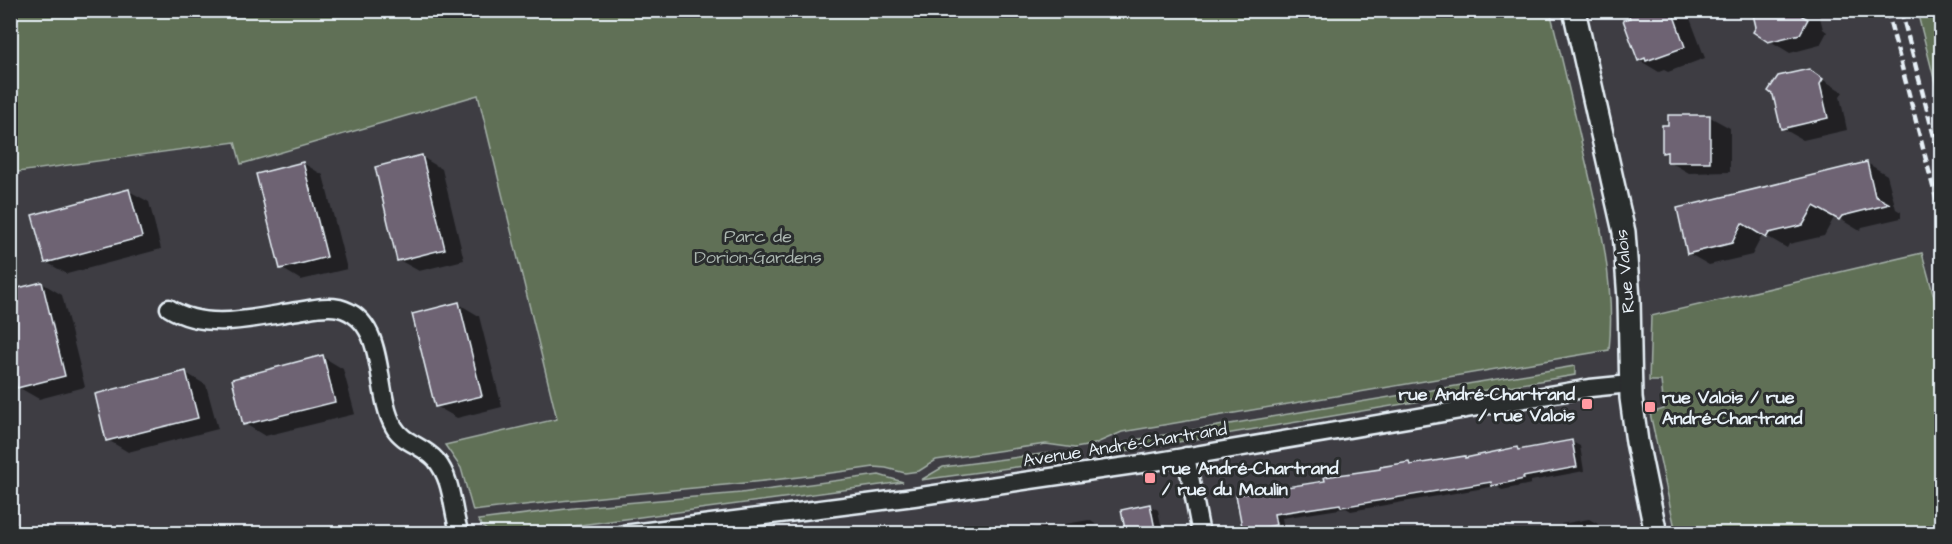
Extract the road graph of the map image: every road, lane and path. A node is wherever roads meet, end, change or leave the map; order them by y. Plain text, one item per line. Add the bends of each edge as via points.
1 (1574, 10) edge
2 (169, 308) dead end
3 (1630, 384) junction
4 (1186, 456) junction
5 (460, 534) edge
6 (624, 534) edge
7 (1201, 534) edge
8 (1656, 534) edge

1 - 3 street, Rue Valois via 1624,231
2 - 5 street via 186,318 206,321 321,307 339,308 356,316 371,336 391,421 399,434 431,455 442,468
3 - 4 street, Avenue André-Chartrand
3 - 8 street, Rue Valois via 1637,442
4 - 6 street, Avenue André-Chartrand via 914,497
4 - 7 street

